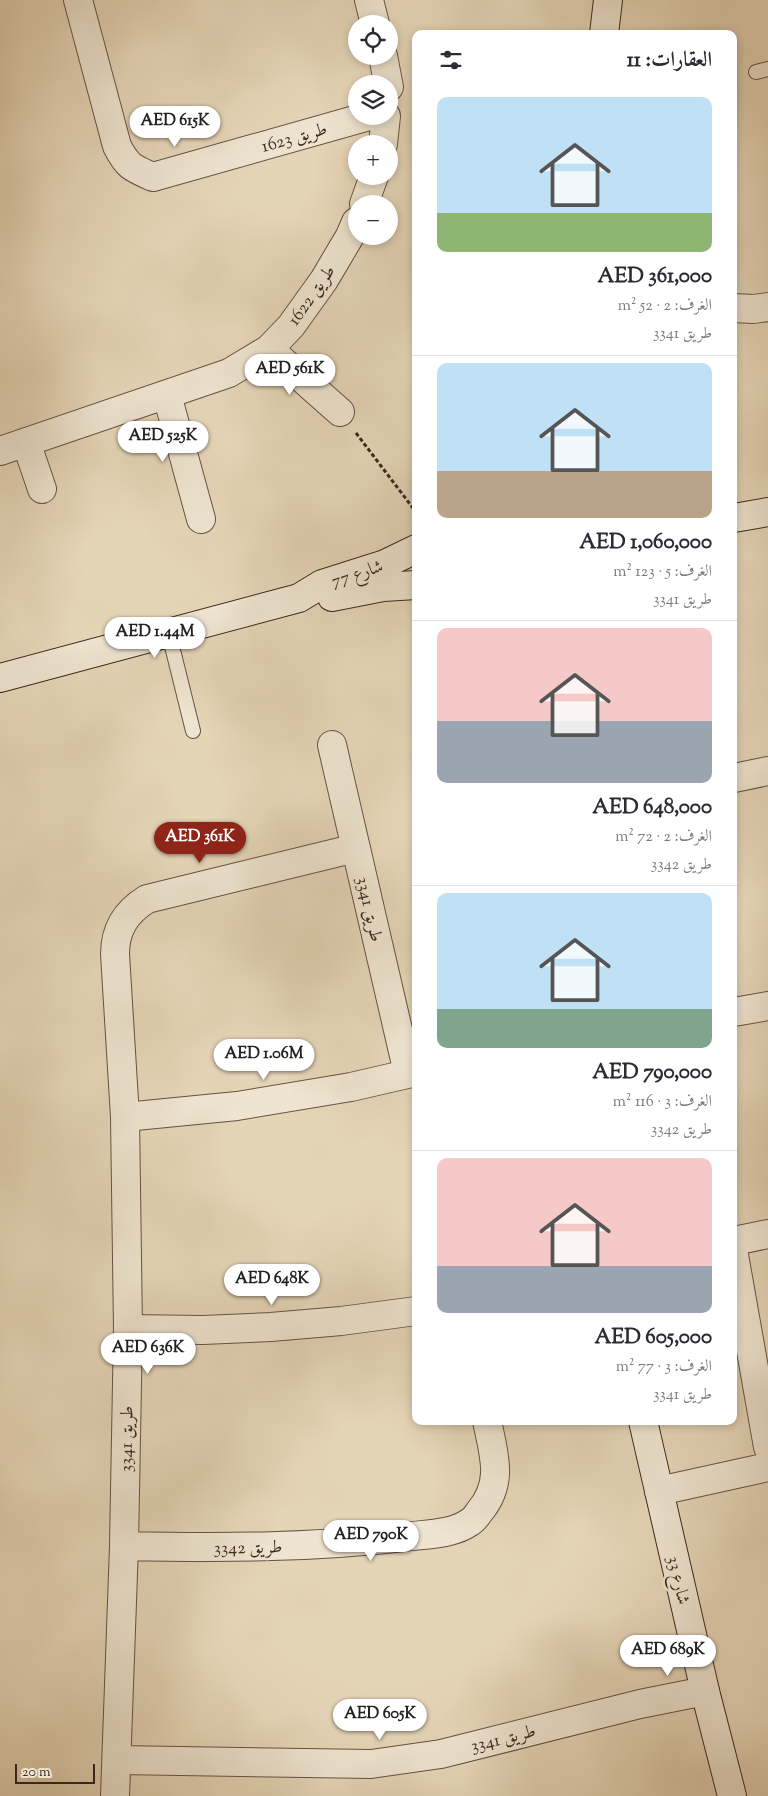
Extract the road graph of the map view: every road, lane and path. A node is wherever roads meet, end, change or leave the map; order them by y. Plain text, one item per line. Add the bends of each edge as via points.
1 (78, 0) edge
2 (369, 0) edge
3 (608, 0) edge
4 (373, 15) edge
5 (604, 30) edge
6 (348, 122) edge
7 (348, 239) edge
8 (768, 307) edge
9 (737, 308) edge
10 (269, 349) junction
11 (167, 395) junction
12 (340, 412) joint
13 (26, 442) junction
14 (0, 451) edge
15 (42, 488) dead end
16 (412, 507) edge
17 (768, 512) edge
18 (737, 517) edge
19 (201, 519) dead end
20 (412, 551) edge
21 (412, 585) edge
22 (298, 598) junction
23 (169, 634) junction
24 (0, 678) edge
25 (193, 731) dead end
26 (332, 745) dead end
27 (768, 771) edge
28 (737, 777) edge
29 (356, 848) junction
30 (768, 1006) edge
31 (737, 1011) edge
32 (412, 1072) edge
33 (125, 1117) junction
34 (768, 1234) edge
35 (737, 1240) edge
36 (737, 1273) edge
37 (412, 1312) edge
38 (128, 1329) junction
39 (488, 1425) edge
40 (644, 1425) edge
41 (768, 1447) edge
42 (768, 1467) edge
43 (659, 1491) junction
44 (124, 1546) junction
45 (705, 1691) junction
46 (118, 1760) junction
47 (115, 1796) edge
48 (732, 1796) edge

1 - 6 street, طريق 1623 via 117,146 125,162 153,177
2 - 4 street
3 - 5 street
7 - 10 street, طريق 1622 via 291,326
8 - 9 street
10 - 11 street, طريق 1622 via 229,373
10 - 12 street
11 - 13 street, طريق 1622
11 - 19 street
12 - 16 path
13 - 14 street, طريق 1622
13 - 15 street
17 - 18 street
20 - 22 street, شارع 77 via 385,564 322,584
21 - 22 street, شارع 77 via 383,586 318,599
22 - 23 street, شارع 77
23 - 24 street, شارع 77
23 - 25 lane
26 - 29 street, طريق 3341
27 - 28 street
29 - 32 street, طريق 3341
29 - 33 street, طريق 3341 via 147,899 127,915 115,944
30 - 31 street
32 - 33 street, طريق 3341 via 351,1087 247,1105
33 - 38 street, طريق 3341
34 - 35 street
36 - 41 street
37 - 38 street via 272,1328
38 - 44 street, طريق 3341
39 - 44 street, طريق 3342 via 496,1468 494,1487 470,1522 451,1531 304,1546
40 - 43 street, شارع 33
42 - 43 street
43 - 45 street, شارع 33
44 - 46 street, طريق 3341
45 - 46 street, طريق 3341 via 441,1754 371,1764
45 - 48 street, شارع 33
46 - 47 street, طريق 3341

